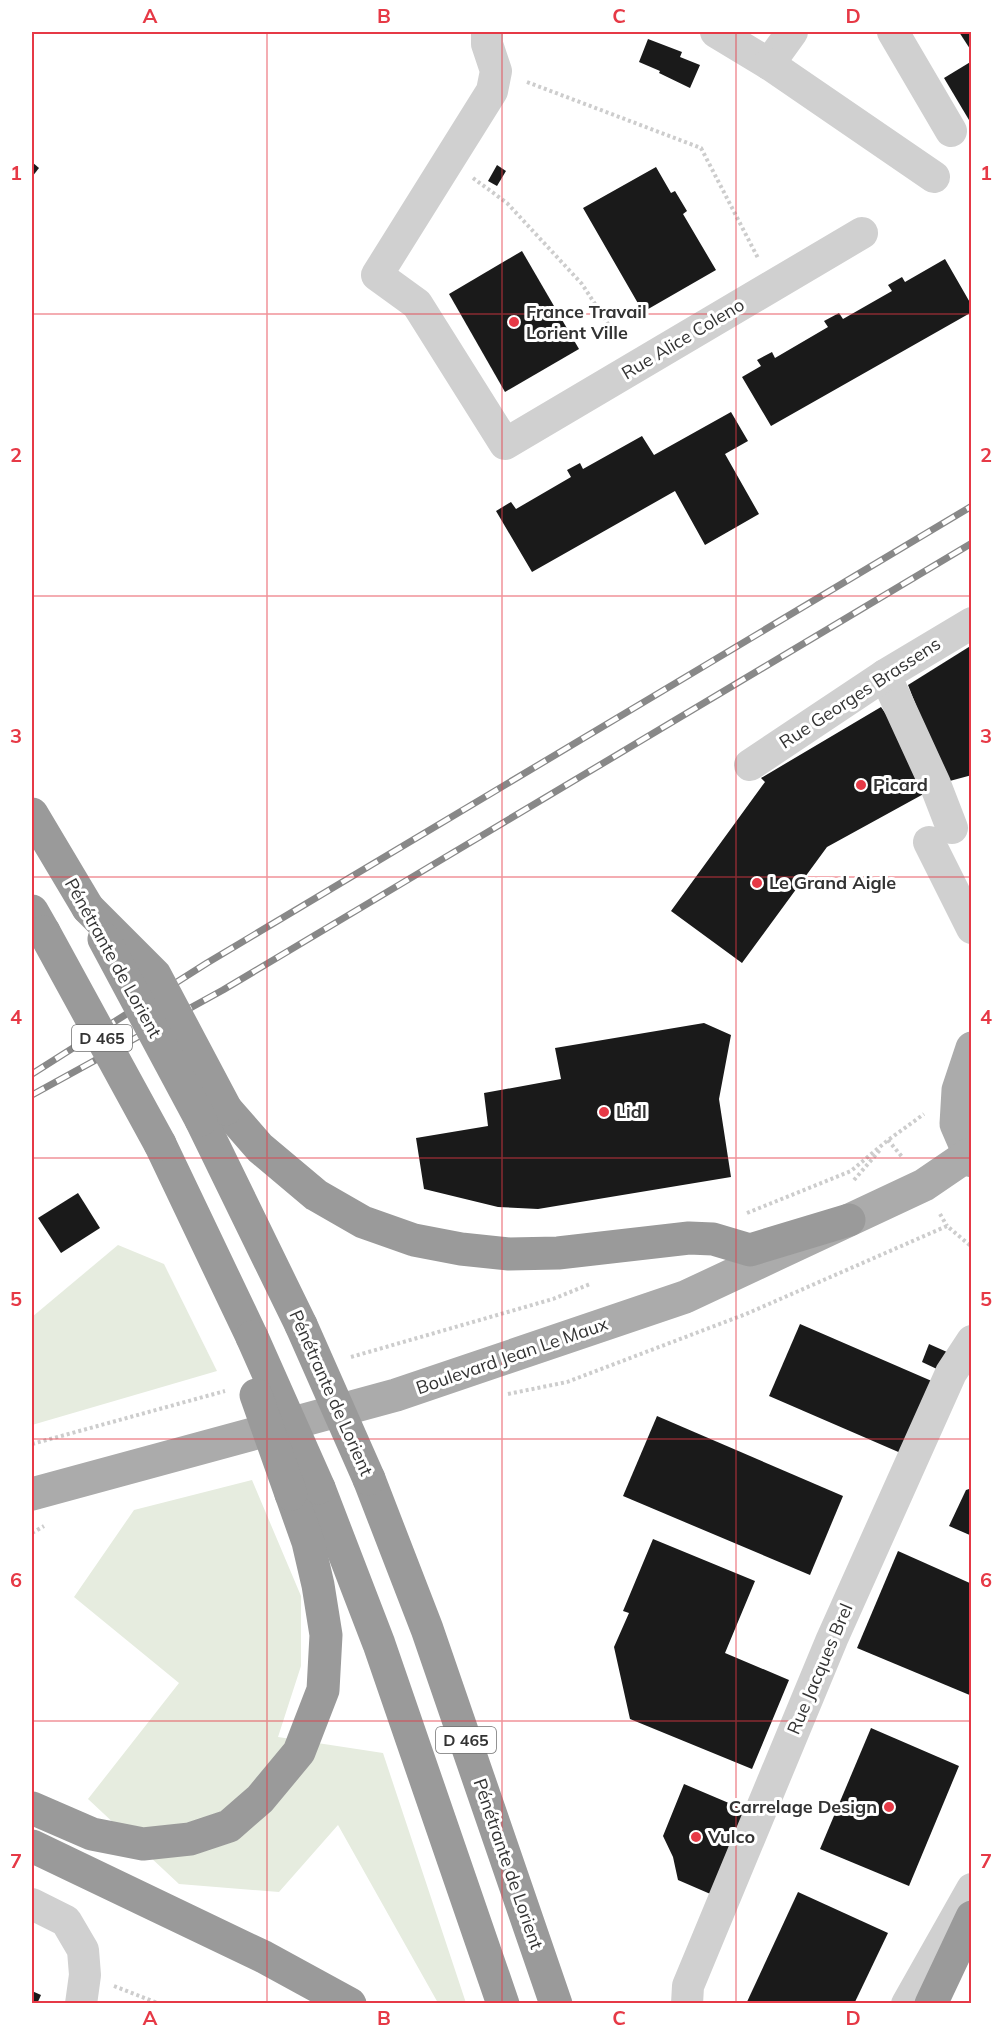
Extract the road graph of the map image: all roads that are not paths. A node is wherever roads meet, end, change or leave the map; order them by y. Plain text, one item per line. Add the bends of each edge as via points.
1 (487, 32) edge
2 (716, 32) edge
3 (792, 32) edge
4 (893, 32) edge
5 (769, 64) junction
6 (951, 131) dead end
7 (934, 177) dead end
8 (862, 233) dead end
9 (972, 623) edge
10 (885, 675) junction
11 (750, 765) dead end
12 (32, 814) edge
13 (38, 921) edge
14 (972, 928) edge
15 (972, 1048) edge
16 (213, 1114) junction
17 (970, 1158) edge
18 (849, 1220) junction
19 (972, 1341) edge
20 (305, 1491) junction
21 (32, 1494) edge
22 (32, 1808) edge
23 (32, 1846) edge
24 (972, 1889) edge
25 (32, 1904) edge
26 (972, 1917) edge
27 (83, 1989) edge
28 (350, 2004) edge
29 (503, 2004) edge
30 (556, 2004) edge
31 (687, 2004) edge
32 (907, 2004) edge
33 (931, 2004) edge

1 - 8 street, Rue Alice Coleno via 496,70 492,91 377,275 417,304 505,444
2 - 5 street
3 - 5 street
4 - 6 street
5 - 7 street
9 - 10 street, Rue Georges Brassens
10 - 11 street, Rue Georges Brassens
10 - 14 street via 935,784 940,835
12 - 16 highway, Pénétrante de Lorient / D 465, bridge
13 - 20 highway, D 465, bridge via 160,1144
15 - 17 main road via 958,1090 956,1124
16 - 18 highway via 316,1195 363,1222 461,1249 508,1254 558,1253 689,1238 712,1239 750,1250
16 - 30 highway, Pénétrante de Lorient / D 465, bridge via 369,1479 431,1639
17 - 18 main road, Boulevard Jean Le Maux via 924,1185
18 - 21 main road, Boulevard Jean Le Maux via 685,1297 525,1353 396,1395
19 - 31 street, Rue Jacques Brel via 951,1373 832,1639 688,1986
20 - 22 highway via 308,1542 326,1635 323,1689 299,1752 260,1799 229,1826 190,1839 143,1844 92,1834
20 - 29 highway, D 465 via 380,1644
23 - 28 highway
24 - 32 street
25 - 27 street via 66,1921 83,1950
26 - 33 highway

